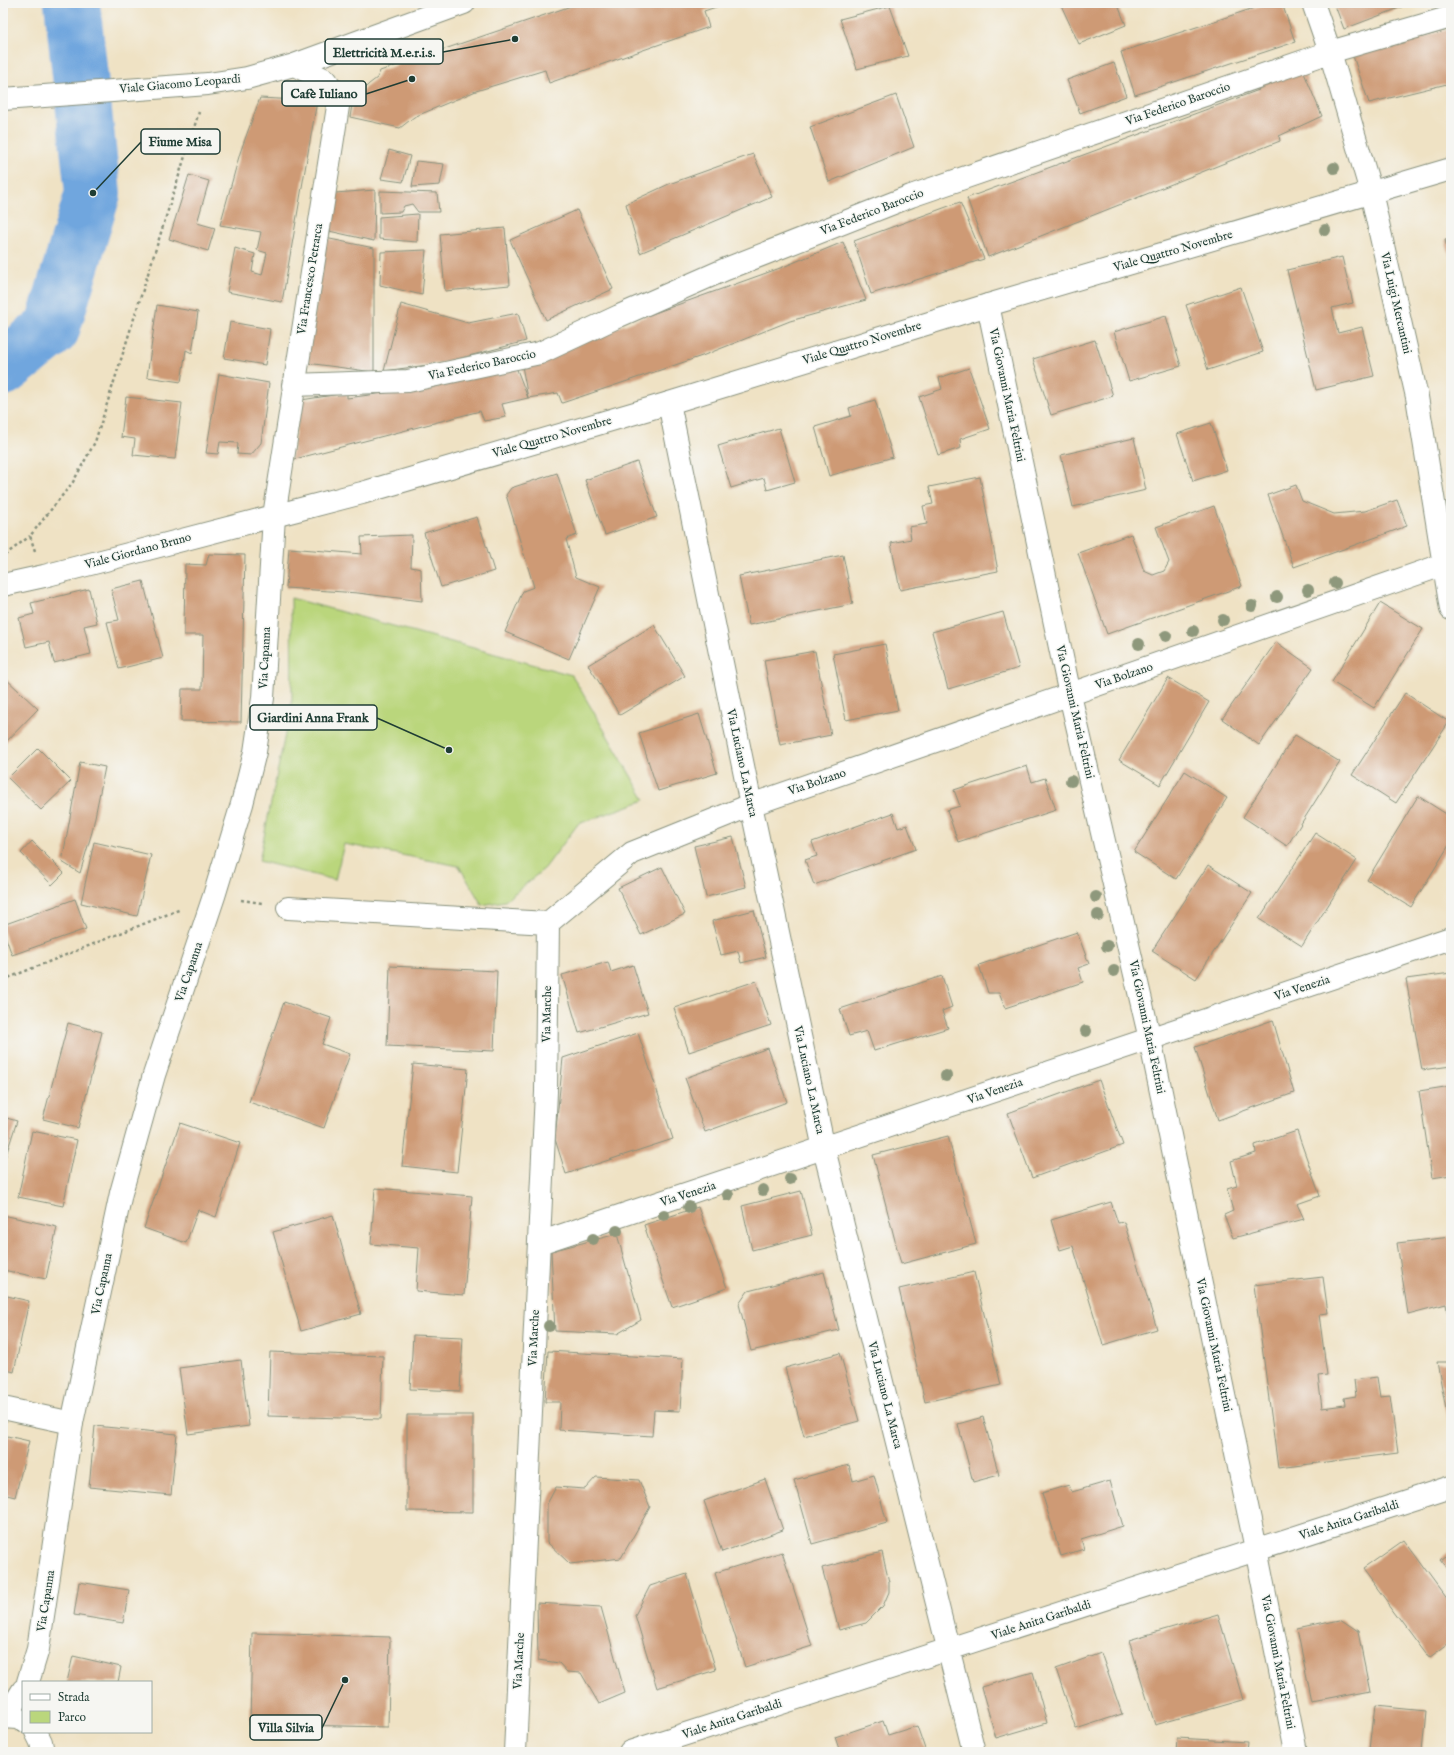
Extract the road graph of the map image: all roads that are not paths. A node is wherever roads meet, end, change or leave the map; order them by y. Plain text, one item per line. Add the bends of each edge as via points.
1 (464, 3) edge
2 (1313, 3) edge
3 (1451, 17) edge
4 (1330, 52) junction
5 (294, 65) junction
6 (5, 97) edge
7 (1451, 169) edge
8 (1371, 192) junction
9 (988, 305) junction
10 (293, 385) junction
11 (669, 403) junction
12 (274, 516) junction
13 (1448, 563) edge
14 (3, 585) edge
15 (1451, 609) edge
16 (1070, 695) junction
17 (751, 805) junction
18 (288, 908) road end
19 (548, 923) junction
20 (1451, 938) edge
21 (1150, 1038) junction
22 (824, 1149) junction
23 (539, 1243) junction
24 (3, 1408) edge
25 (72, 1423) junction
26 (1451, 1487) edge
27 (1256, 1549) junction
28 (948, 1650) junction
29 (28, 1681) edge
30 (22, 1692) edge
31 (11, 1718) edge
32 (36, 1733) edge
33 (43, 1752) edge
34 (515, 1752) edge
35 (630, 1752) edge
36 (974, 1752) edge
37 (1296, 1752) edge

1 - 5 street, Viale Giacomo Leopardi
2 - 4 street, Via Luigi Mercantini
3 - 4 street, Via Federico Baroccio
4 - 8 street, Via Luigi Mercantini
4 - 10 street, Via Federico Baroccio via 911,196 726,270 540,353 408,381
5 - 6 street, Viale Giacomo Leopardi via 246,78 208,84
5 - 10 street, Via Francesco Petrarca via 326,80 339,100
7 - 8 street, Viale Quattro Novembre
8 - 9 street, Viale Quattro Novembre
8 - 13 street, Via Luigi Mercantini via 1417,397
9 - 11 street, Viale Quattro Novembre
9 - 16 street, Via Giovanni Maria Feltrini
10 - 12 street, Via Francesco Petrarca
11 - 12 street, Viale Quattro Novembre
11 - 17 street, Via Luciano La Marca
12 - 14 street, Viale Giordano Bruno
12 - 25 street, Via Capanna via 263,698 255,752 214,896 154,1075 121,1193
13 - 15 street, Via Luigi Mercantini
13 - 16 street, Via Bolzano
16 - 17 street, Via Bolzano
16 - 21 street, Via Giovanni Maria Feltrini
17 - 19 street via 632,853
17 - 22 street, Via Luciano La Marca
18 - 19 street
19 - 23 street, Via Marche via 546,1092
20 - 21 street, Via Venezia
21 - 22 street, Via Venezia
21 - 27 street, Via Giovanni Maria Feltrini
22 - 23 street, Via Venezia
22 - 28 street, Via Luciano La Marca
23 - 34 street, Via Marche
24 - 25 street
25 - 29 street, Via Capanna via 38,1649
26 - 27 street, Viale Anita Garibaldi
27 - 28 street, Viale Anita Garibaldi
27 - 37 street, Via Giovanni Maria Feltrini
28 - 35 street, Viale Anita Garibaldi
28 - 36 street, Via Luciano La Marca
30 - 31 street
32 - 33 street

